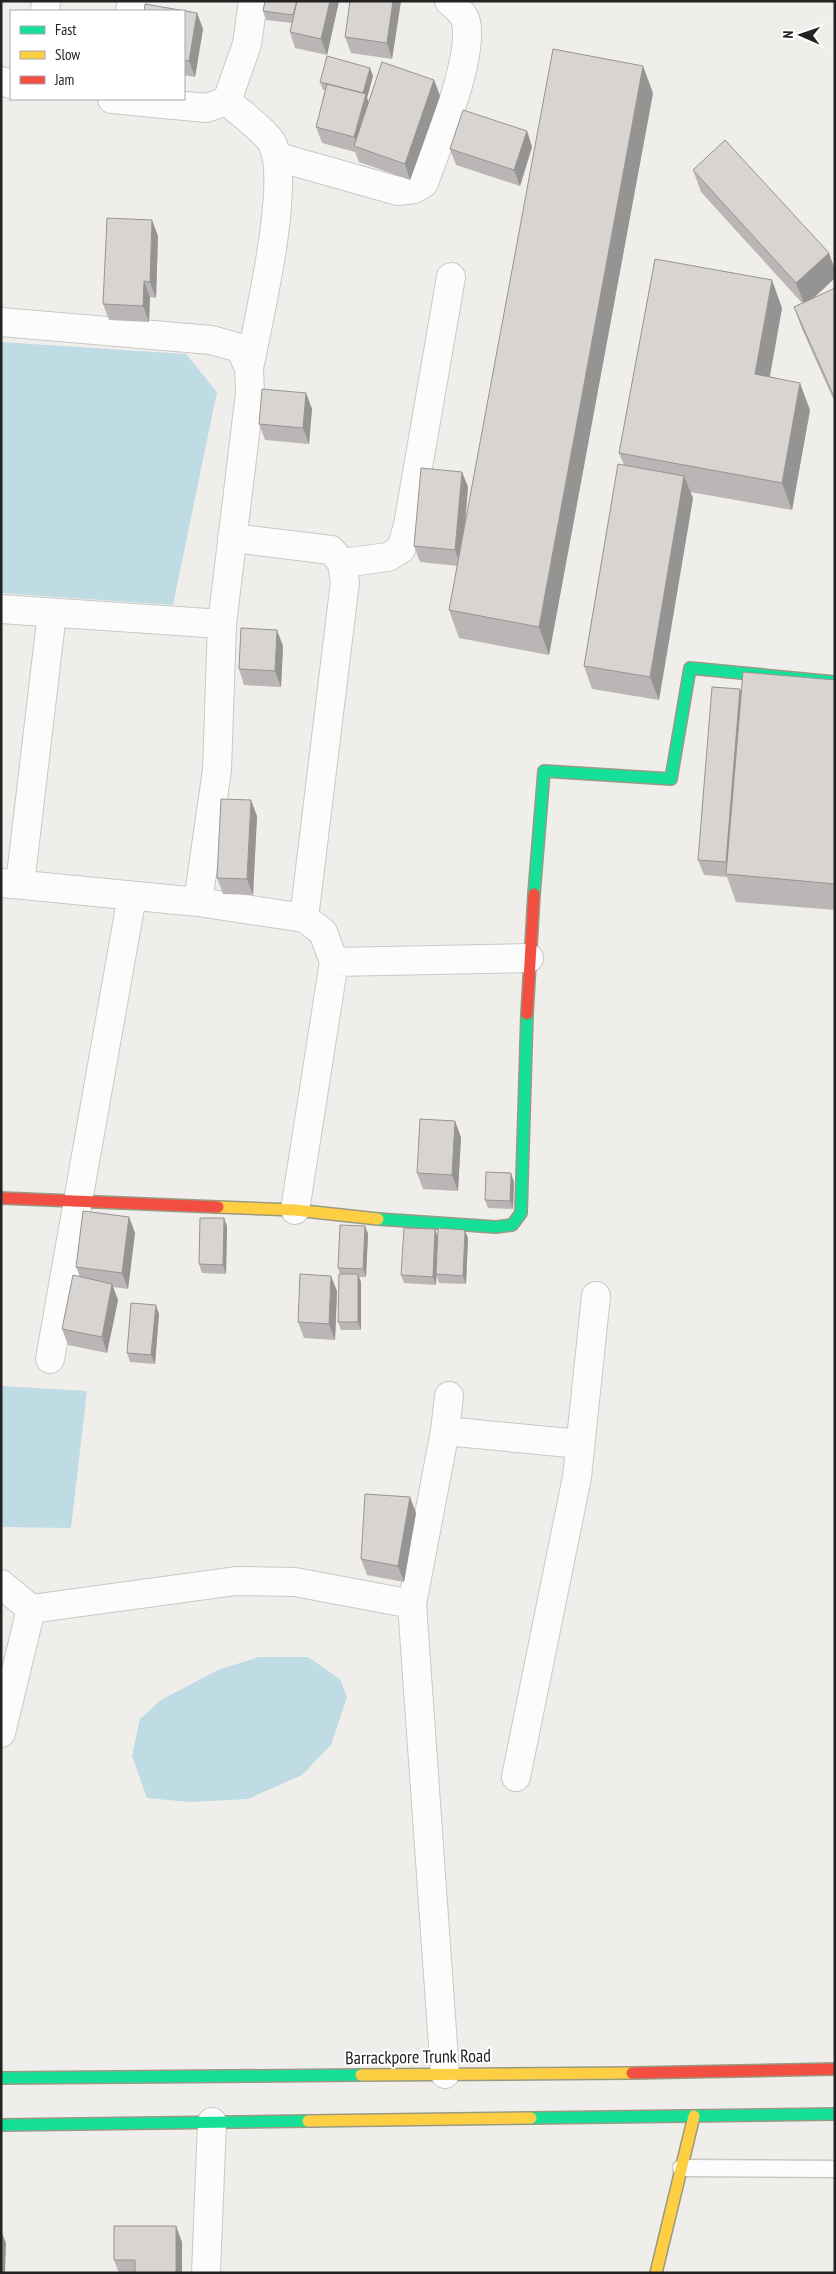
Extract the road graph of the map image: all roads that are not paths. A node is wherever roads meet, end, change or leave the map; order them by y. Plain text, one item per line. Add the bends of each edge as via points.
1 (254, 1) edge
2 (449, 1) edge
3 (127, 100) edge
4 (228, 102) junction
5 (278, 157) junction
6 (451, 277) dead end
7 (1, 322) edge
8 (249, 368) junction
9 (232, 538) junction
10 (342, 563) junction
11 (1, 610) edge
12 (52, 613) junction
13 (222, 624) junction
14 (835, 682) edge
15 (10, 884) edge
16 (132, 896) junction
17 (198, 902) junction
18 (304, 918) junction
19 (529, 958) junction
20 (334, 962) junction
21 (1, 1198) edge
22 (77, 1201) junction
23 (295, 1210) junction
24 (596, 1296) dead end
25 (50, 1359) dead end
26 (449, 1396) dead end
27 (445, 1431) junction
28 (580, 1444) junction
29 (1, 1584) edge
30 (412, 1604) junction
31 (30, 1609) junction
32 (1, 1734) edge
33 (516, 1777) dead end
34 (835, 2069) edge
35 (445, 2074) junction
36 (1, 2078) edge
37 (835, 2114) edge
38 (694, 2116) junction
39 (212, 2122) junction
40 (1, 2125) edge
41 (681, 2168) junction
42 (835, 2169) edge
43 (206, 2273) edge
44 (656, 2273) edge

1 - 4 street via 248,44
2 - 5 street via 466,20 467,38 457,89 424,182 414,189 398,191
3 - 4 street via 206,108
4 - 5 street via 271,141
5 - 8 street via 276,221
6 - 10 street via 408,525 401,549 388,557
7 - 8 street via 211,340 240,348
8 - 9 street via 250,393
9 - 10 street via 331,550
9 - 13 street
10 - 18 street via 345,582
11 - 12 street
12 - 13 street
12 - 15 street
13 - 17 street via 217,770
14 - 19 main road via 690,668 671,780 544,771
15 - 16 street
16 - 17 street
16 - 22 street
17 - 18 street
18 - 20 street via 323,932
19 - 20 street
19 - 23 main road via 521,1212 512,1225 486,1227
20 - 23 street
21 - 22 main road
22 - 23 main road
22 - 25 street
24 - 28 street
26 - 27 street
27 - 28 street
27 - 30 street
28 - 33 street via 577,1477
29 - 31 street
30 - 31 street via 295,1582 236,1581
30 - 35 street
31 - 32 street
34 - 35 main road, Barrackpore Trunk Road
35 - 36 main road, Barrackpore Trunk Road
37 - 38 main road
38 - 39 main road
38 - 41 main road
39 - 40 main road
39 - 43 street
41 - 42 lane
41 - 44 main road

